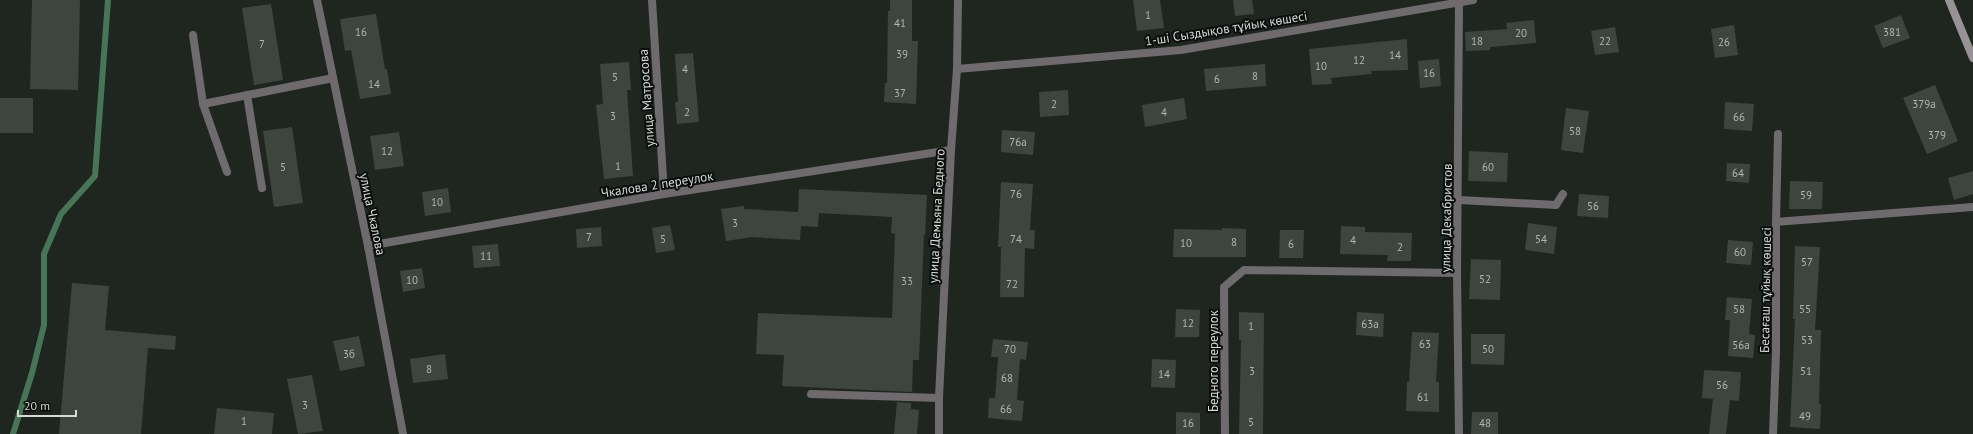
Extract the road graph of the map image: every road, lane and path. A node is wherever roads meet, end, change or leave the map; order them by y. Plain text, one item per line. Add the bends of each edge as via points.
1 (317, 0) edge
2 (652, 0) edge
3 (958, 0) edge
4 (1473, 0) edge
5 (1948, 0) edge
6 (1459, 2) junction
7 (193, 35) dead end
8 (1973, 58) edge
9 (958, 69) junction
10 (333, 78) junction
11 (248, 96) junction
12 (203, 104) junction
13 (1778, 134) dead end
14 (951, 150) junction
15 (227, 172) dead end
16 (262, 188) dead end
17 (664, 194) junction
18 (1563, 194) dead end
19 (1459, 200) junction
20 (1973, 208) edge
21 (1776, 222) junction
22 (368, 246) junction
23 (1458, 273) junction
24 (811, 394) dead end
25 (939, 398) junction
26 (403, 434) edge
27 (939, 434) edge
28 (1225, 434) edge
29 (1459, 434) edge
30 (1773, 434) edge

1 - 10 street, улица Чкалова
2 - 17 street, улица Матросова
3 - 9 street, улица Демьяна Бедного
4 - 6 street, 1-ші Сыздықов тұйық көшесі
5 - 8 street
6 - 9 street, 1-ші Сыздықов тұйық көшесі via 1181,50
6 - 19 street, улица Декабристов
7 - 12 street
9 - 14 street, улица Демьяна Бедного
10 - 11 street
10 - 22 street, улица Чкалова
11 - 12 street
11 - 16 street
12 - 15 street
13 - 21 street
14 - 17 street, Чкалова 2 переулок
14 - 25 street, улица Демьяна Бедного
17 - 22 street, Чкалова 2 переулок
18 - 19 street via 1556,205
19 - 23 street, улица Декабристов
20 - 21 street, Бесағаш тұйық көшесі
21 - 30 street, Бесағаш тұйық көшесі
22 - 26 street, улица Чкалова
23 - 28 street, Бедного переулок via 1244,270 1224,287
23 - 29 street, улица Декабристов
24 - 25 street
25 - 27 street, улица Демьяна Бедного

